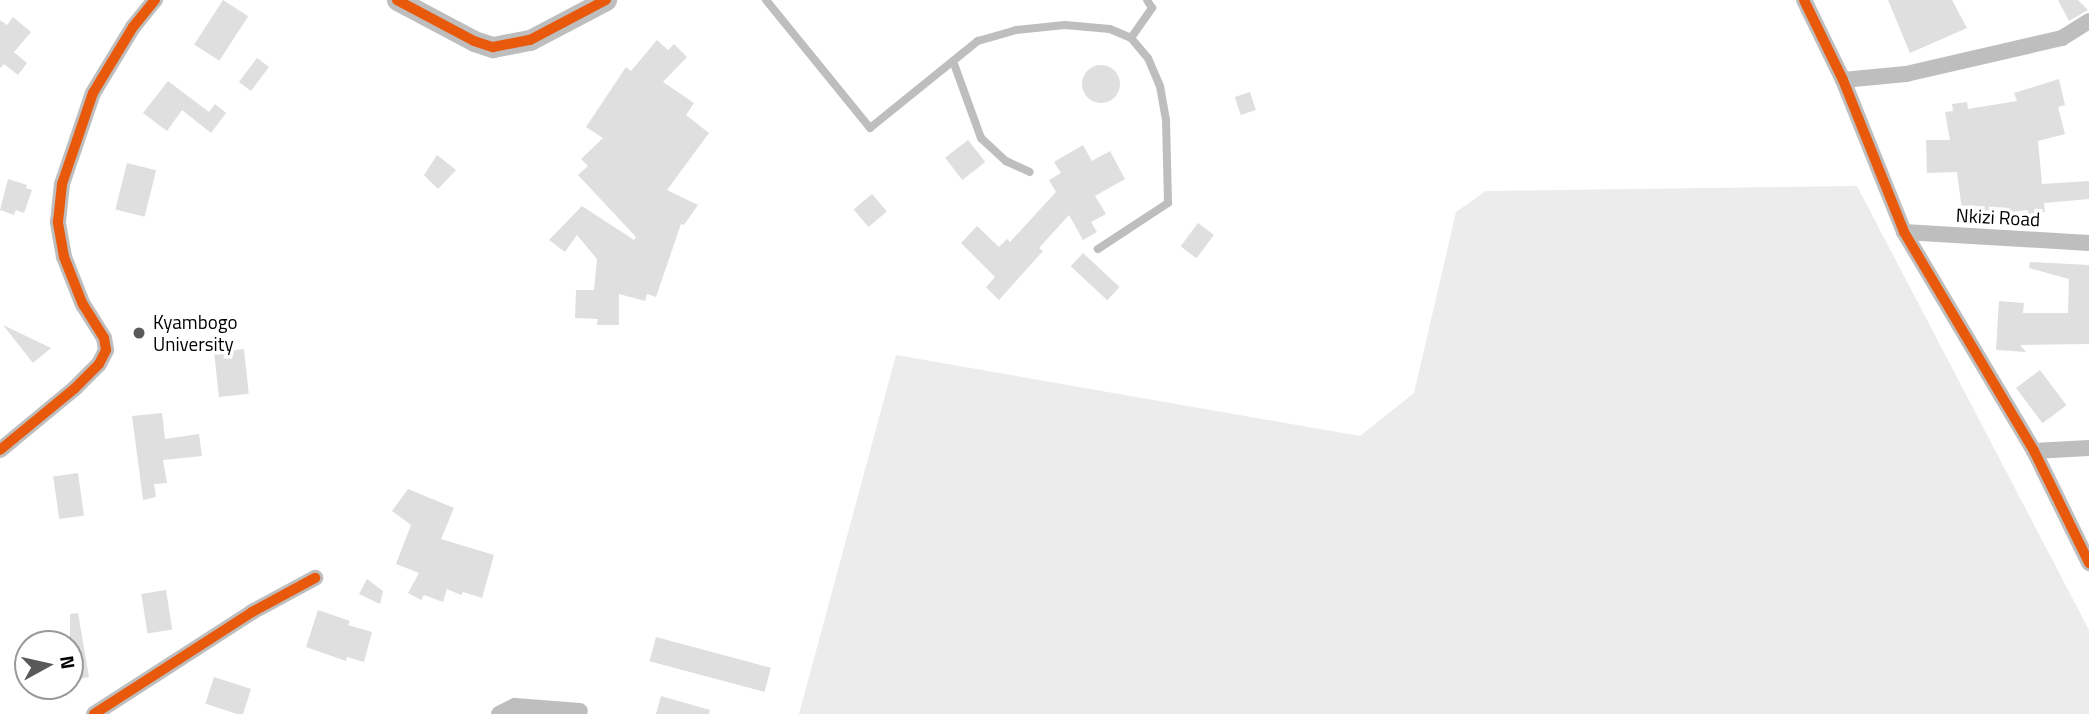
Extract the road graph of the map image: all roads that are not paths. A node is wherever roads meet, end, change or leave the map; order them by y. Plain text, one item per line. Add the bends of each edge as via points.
1 (156, 0) edge
2 (397, 0) edge
3 (606, 0) edge
4 (766, 0) edge
5 (1147, 0) edge
6 (1804, 0) edge
7 (2089, 21) edge
8 (1131, 38) junction
9 (953, 61) junction
10 (1843, 80) junction
11 (1030, 172) dead end
12 (1904, 232) junction
13 (2089, 243) edge
14 (1098, 249) dead end
15 (2089, 448) edge
16 (0, 450) edge
17 (2034, 451) junction
18 (2089, 563) edge
19 (315, 578) dead end
20 (580, 711) dead end
21 (94, 714) edge
22 (499, 714) edge

1 - 16 street via 133,27 93,93 62,184 58,222 64,257 106,350 74,390
2 - 3 street via 492,47 530,40
4 - 9 lane via 870,128
5 - 8 lane via 1152,8
6 - 10 street
7 - 10 street via 2062,38 1906,74
8 - 9 lane via 1110,29 1065,25 1016,30 978,41
8 - 14 lane via 1148,58 1160,86 1166,120 1168,203
9 - 11 lane via 981,138 1006,161
10 - 12 street
12 - 13 street, Nkizi Road
12 - 17 street
15 - 17 street
17 - 18 street
19 - 21 street via 251,612
20 - 22 street via 515,706

